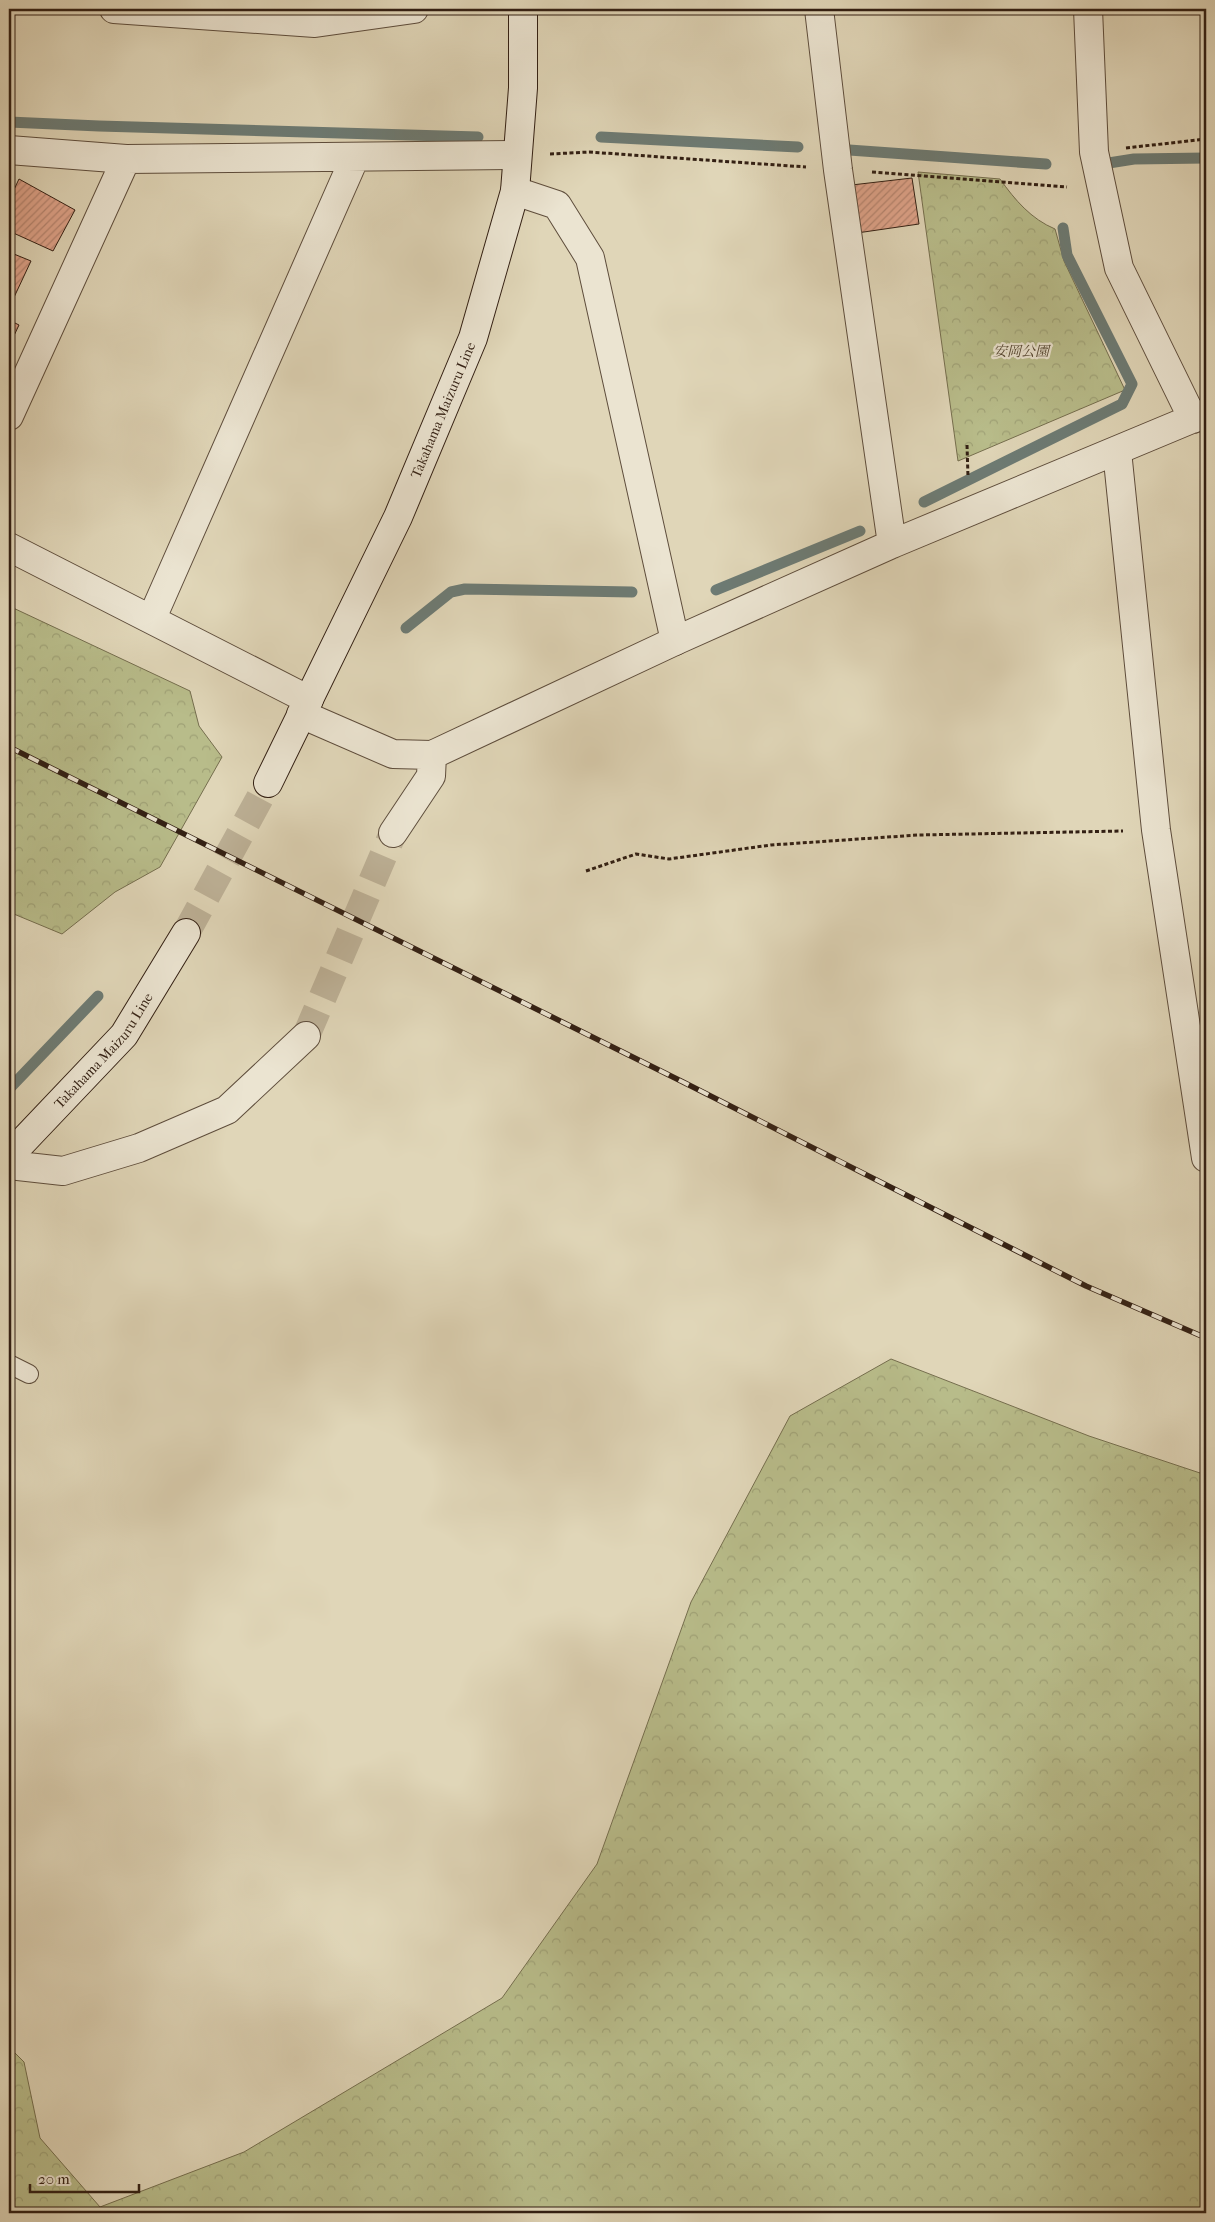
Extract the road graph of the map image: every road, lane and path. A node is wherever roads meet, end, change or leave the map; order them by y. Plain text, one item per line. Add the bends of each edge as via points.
1 (114, 9) edge
2 (414, 9) edge
3 (523, 9) edge
4 (818, 9) edge
5 (1088, 9) edge
6 (225, 13) edge
7 (1206, 139) edge
8 (9, 150) edge
9 (1094, 152) junction
10 (517, 155) junction
11 (355, 156) junction
12 (126, 159) junction
13 (838, 170) junction
14 (1100, 190) junction
15 (515, 191) junction
16 (9, 416) edge
17 (1200, 416) edge
18 (967, 445) dead end
19 (1117, 451) junction
20 (967, 457) dead end
21 (892, 544) junction
22 (9, 547) edge
23 (152, 618) junction
24 (675, 641) junction
25 (305, 707) junction
26 (432, 755) junction
27 (268, 783) tunnel mouth
28 (1156, 830) junction
29 (393, 833) tunnel mouth
30 (586, 871) dead end
31 (186, 933) tunnel mouth
32 (306, 1036) tunnel mouth
33 (9, 1156) edge
34 (1206, 1158) edge
35 (9, 1165) edge
36 (9, 1364) edge
37 (29, 1374) dead end

1 - 6 street
2 - 6 street via 315,23
3 - 10 street, Takahama Maizuru Line via 523,88
4 - 13 street
5 - 9 street
7 - 9 path
8 - 12 street
9 - 14 street
10 - 11 street
10 - 13 path via 589,152
10 - 15 street, Takahama Maizuru Line
11 - 12 street
11 - 23 street
12 - 16 street
13 - 14 path
13 - 21 street
14 - 17 street via 1119,268
15 - 24 street via 557,205 590,258
15 - 25 street, Takahama Maizuru Line via 473,338 398,517
17 - 19 street
18 - 20 path
19 - 21 street
19 - 28 street
21 - 24 street
22 - 23 street
23 - 25 street
24 - 26 street
25 - 26 street via 393,754
25 - 27 street, Takahama Maizuru Line
26 - 29 street via 431,776
28 - 30 path via 918,835 771,845 669,859 636,854
28 - 34 street
31 - 33 street, Takahama Maizuru Line via 124,1035
32 - 35 street via 227,1110 139,1148 63,1171
36 - 37 lane

